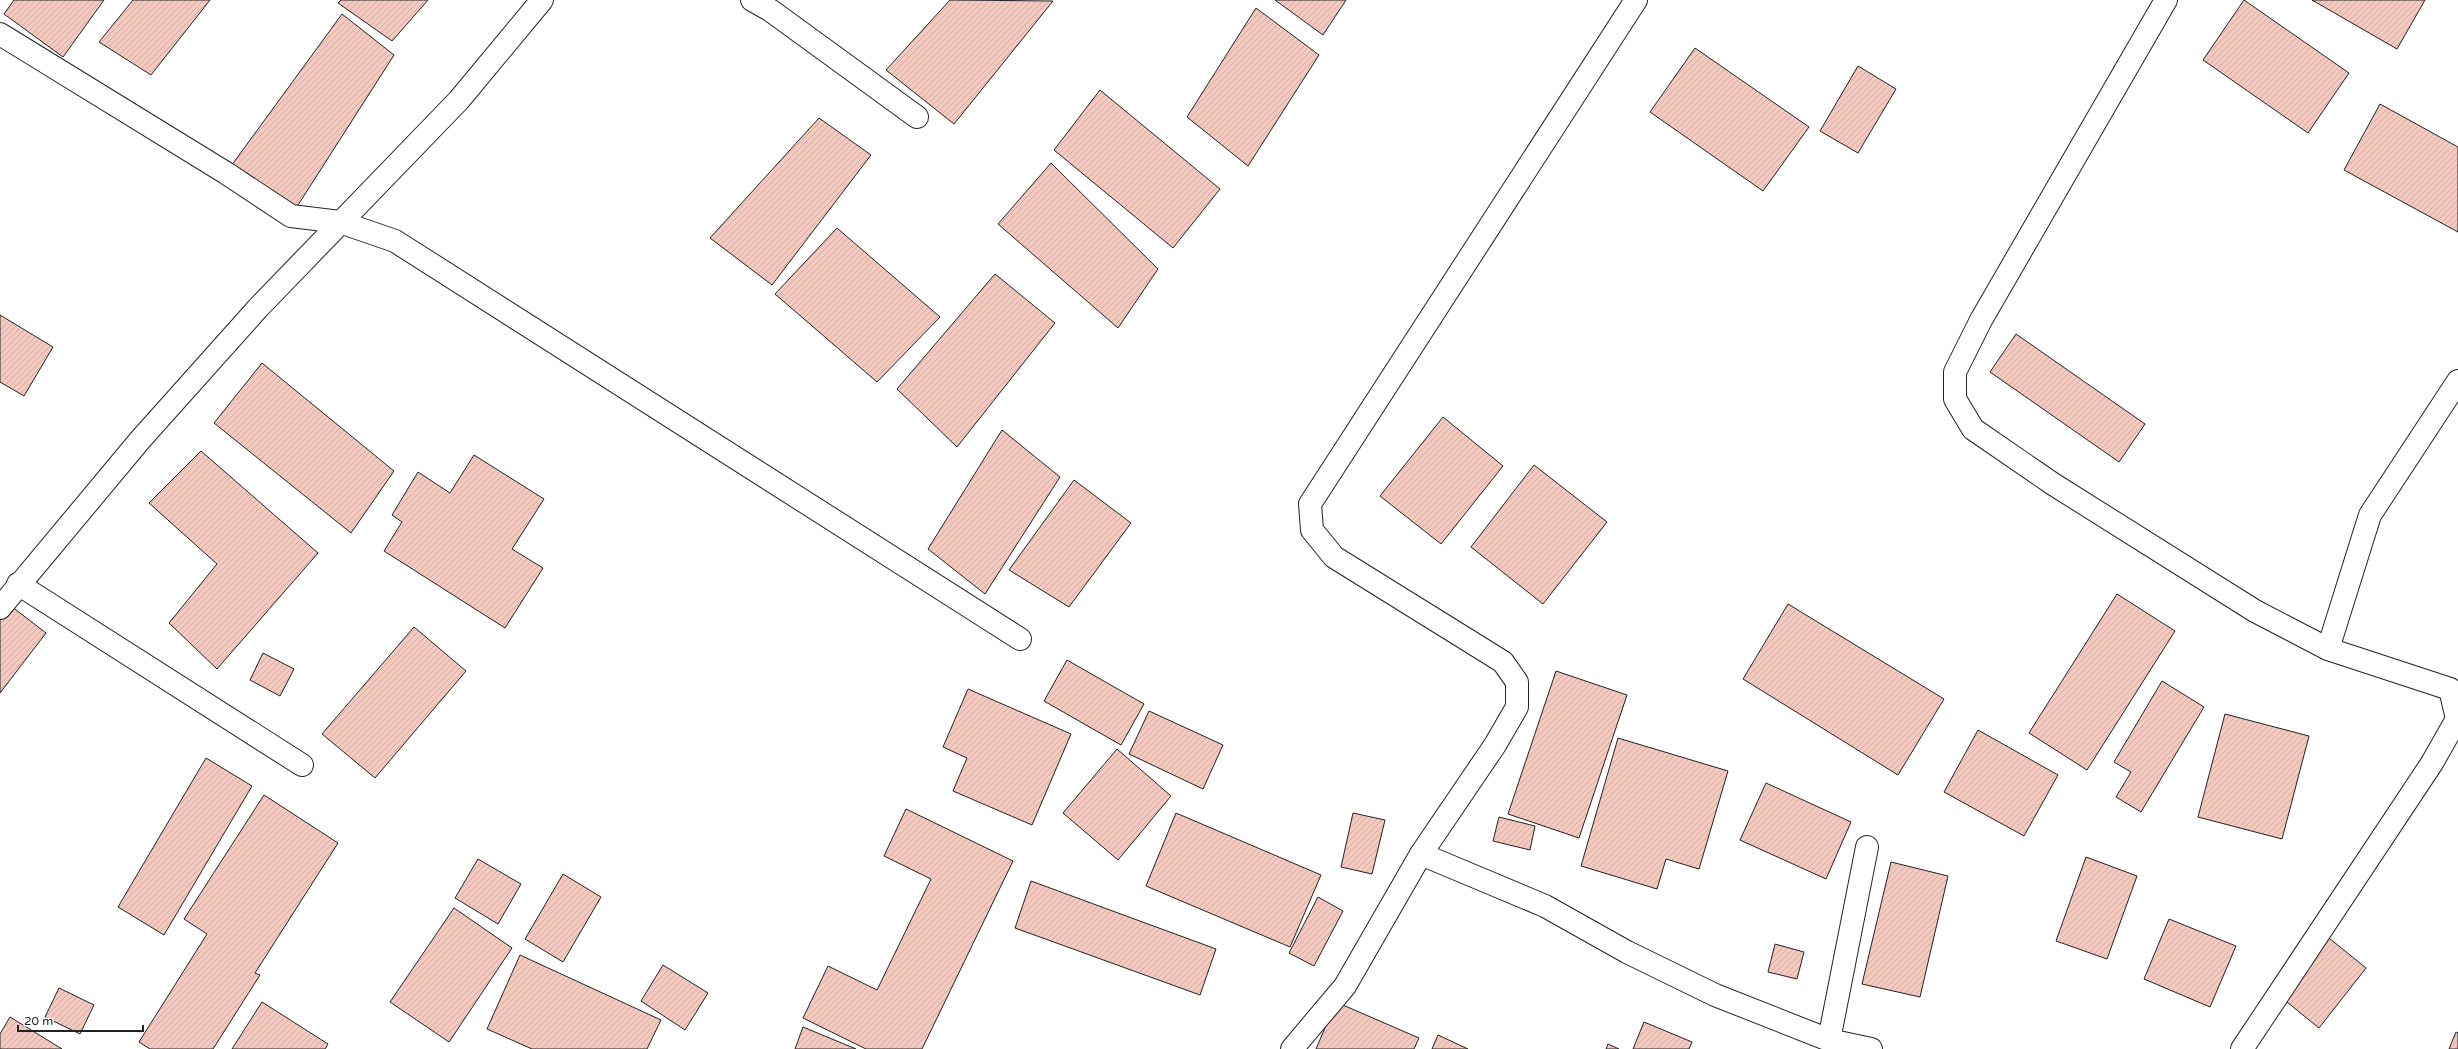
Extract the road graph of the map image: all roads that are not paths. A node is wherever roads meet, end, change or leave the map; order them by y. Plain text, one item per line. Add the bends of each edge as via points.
1 (542, 0) edge
2 (752, 0) edge
3 (1636, 0) edge
4 (2166, 0) edge
5 (0, 34) edge
6 (917, 117) dead end
7 (340, 222) junction
8 (2458, 381) edge
9 (18, 584) junction
10 (0, 608) edge
11 (1020, 639) dead end
12 (2328, 649) junction
13 (302, 765) dead end
14 (1867, 847) dead end
15 (1421, 854) junction
16 (1829, 1040) junction
17 (1292, 1049) edge
18 (1871, 1049) edge
19 (2242, 1049) edge

1 - 7 street via 459,100
2 - 6 street via 770,10
3 - 15 street via 1310,504 1312,530 1334,557 1503,662 1517,682 1516,707 1513,714
4 - 12 street via 1981,320 1955,372 1955,398 1973,429 2053,484 2255,611
5 - 7 street via 291,216
7 - 9 street via 258,308 140,440
7 - 11 street via 395,241
8 - 12 street via 2370,515
9 - 10 street
9 - 13 street
12 - 19 street via 2450,689 2457,719 2432,763
14 - 16 street
15 - 16 street via 1545,906 1627,952 1715,995
15 - 17 street via 1345,986
16 - 18 street

